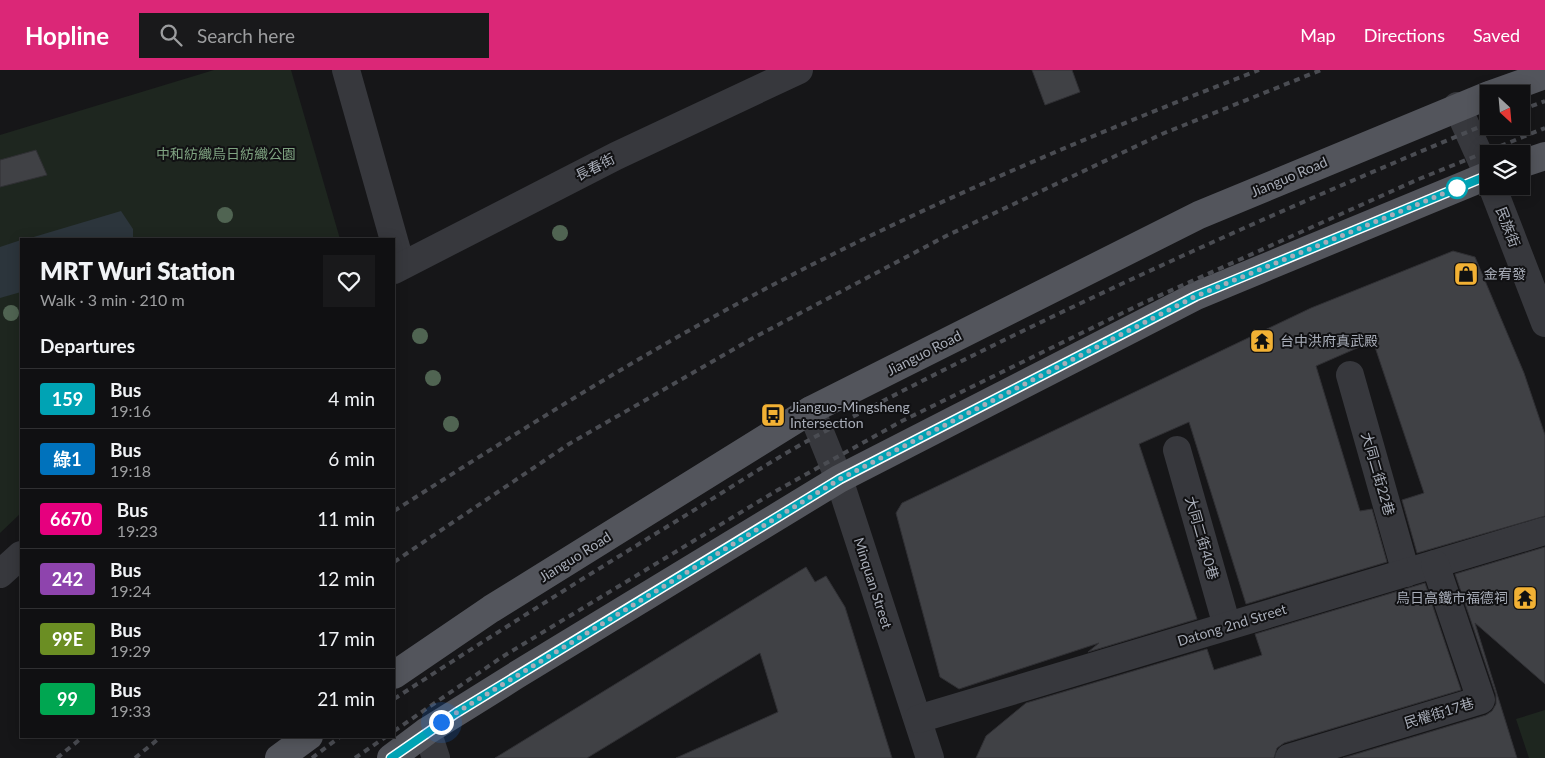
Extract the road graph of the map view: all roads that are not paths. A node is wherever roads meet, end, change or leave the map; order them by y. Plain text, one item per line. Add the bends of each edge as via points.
1 (346, 70) edge
2 (799, 70) edge
3 (1545, 74) edge
4 (1515, 85) edge
5 (1480, 98) edge
6 (1457, 106) junction
7 (1545, 156) edge
8 (1480, 158) edge
9 (1530, 161) edge
10 (1480, 182) edge
11 (1496, 195) edge
12 (389, 238) edge
13 (397, 267) edge
14 (1545, 323) edge
15 (1350, 376) dead end
16 (811, 410) junction
17 (1177, 450) dead end
18 (840, 479) junction
19 (1545, 531) edge
20 (20, 556) edge
21 (1435, 564) junction
22 (1406, 573) junction
23 (0, 574) edge
24 (1227, 626) junction
25 (395, 674) edge
26 (918, 718) junction
27 (427, 731) junction
28 (307, 738) edge
29 (279, 758) edge
30 (391, 758) edge
31 (436, 758) edge
32 (930, 758) edge
33 (1289, 758) edge

1 - 12 street
2 - 13 street, 長春街 via 616,156
3 - 4 main road, Jianguo Road
5 - 6 main road, Jianguo Road
6 - 8 street, 民族街
6 - 16 main road, Jianguo Road via 1199,215
7 - 9 main road
10 - 18 main road via 1196,296
11 - 14 street, 民族街
15 - 22 street, 大同二街22巷
16 - 18 street, Minquan Street
16 - 25 main road, Jianguo Road via 491,609
17 - 24 street, 大同二街40巷
18 - 26 street, Minquan Street
18 - 27 main road
19 - 21 street, Datong 2nd Street
20 - 23 street
21 - 22 street, Datong 2nd Street
21 - 33 street, 民權街17巷 via 1480,700
22 - 24 street, Datong 2nd Street
24 - 26 street, Datong 2nd Street
26 - 32 street, Minquan Street
27 - 30 main road
27 - 31 street
28 - 29 main road

